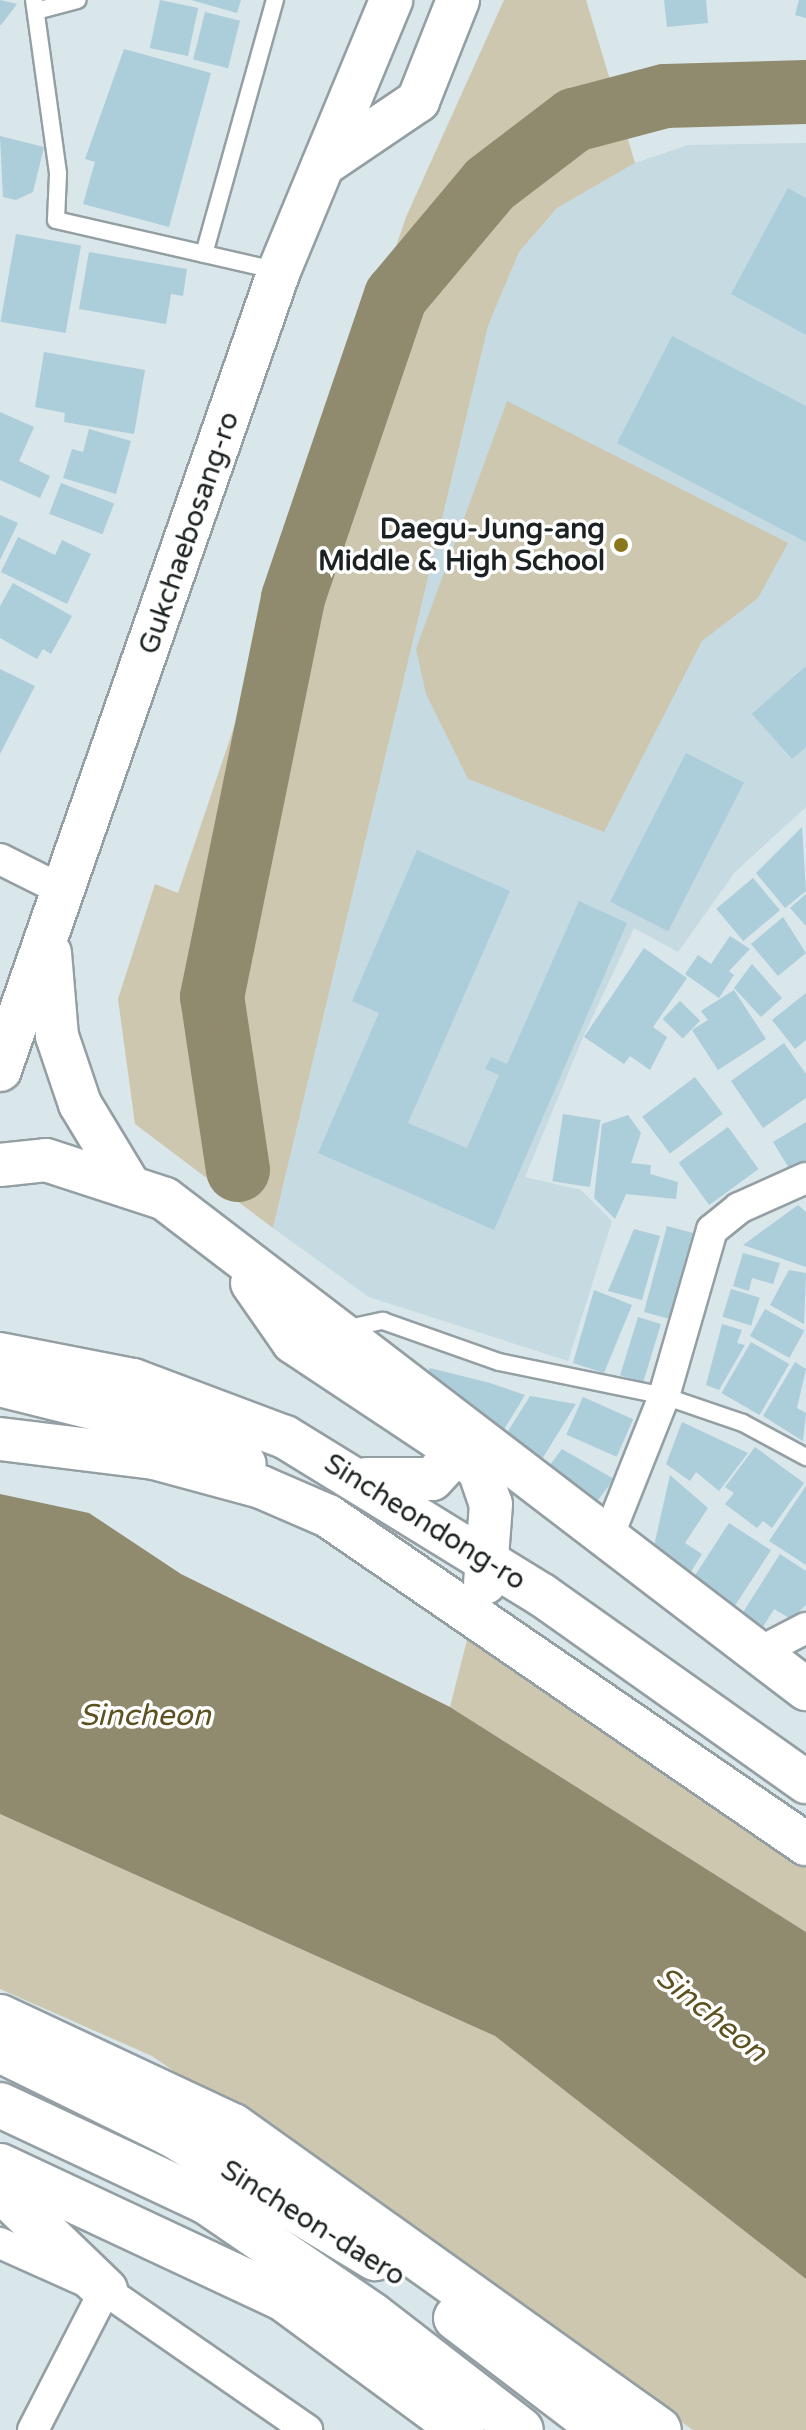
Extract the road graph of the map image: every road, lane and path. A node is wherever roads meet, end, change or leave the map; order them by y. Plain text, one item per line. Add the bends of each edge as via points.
1 (78, 0) edge
2 (275, 0) edge
3 (391, 0) edge
4 (458, 0) edge
5 (35, 6) edge
6 (323, 165) junction
7 (204, 254) junction
8 (279, 271) junction
9 (0, 859) edge
10 (66, 892) junction
11 (50, 944) junction
12 (0, 1070) edge
13 (0, 1165) edge
14 (806, 1178) edge
15 (127, 1182) junction
16 (235, 1259) junction
17 (338, 1330) junction
18 (0, 1354) edge
19 (0, 1385) edge
20 (664, 1396) junction
21 (14, 1441) edge
22 (448, 1445) junction
23 (806, 1457) edge
24 (362, 1479) junction
25 (328, 1516) junction
26 (606, 1542) junction
27 (485, 1558) junction
28 (485, 1620) junction
29 (806, 1628) edge
30 (758, 1653) junction
31 (806, 1689) edge
32 (806, 1782) edge
33 (806, 1844) edge
34 (0, 2017) edge
35 (0, 2050) edge
36 (0, 2105) edge
37 (0, 2166) edge
38 (0, 2189) edge
39 (0, 2243) edge
40 (105, 2290) junction
41 (33, 2430) edge
42 (307, 2430) edge
43 (462, 2430) edge
44 (521, 2430) edge
45 (603, 2430) edge
46 (659, 2430) edge

1 - 5 lane
2 - 7 lane
3 - 6 main road, Gukchaebosang-ro
4 - 6 main road via 418,101
5 - 7 lane via 58,174 56,220
6 - 8 main road, Gukchaebosang-ro
7 - 8 lane
8 - 10 main road, Gukchaebosang-ro
9 - 10 street
10 - 11 main road, Gukchaebosang-ro
11 - 12 main road, Gukchaebosang-ro
11 - 15 main road via 57,1036 80,1104
13 - 15 main road via 46,1160
14 - 20 street via 739,1208 712,1230
15 - 16 main road via 165,1199
16 - 17 main road
16 - 22 main road via 293,1342
17 - 20 lane via 383,1321 499,1362
17 - 26 main road
18 - 24 main road, Sincheondong-ro via 133,1380 285,1437
19 - 25 main road via 168,1427 229,1455
20 - 23 lane via 743,1423
20 - 26 street
21 - 25 main road, Sincheondong-ro via 154,1458 261,1487
22 - 24 main road via 447,1463 432,1479
22 - 27 main road via 479,1470 491,1504
24 - 27 main road, Sincheondong-ro
25 - 28 main road, Sincheondong-ro
26 - 30 main road
27 - 28 main road
27 - 32 main road, Sincheondong-ro
28 - 33 main road, Sincheondong-ro
29 - 30 street
30 - 31 main road
34 - 46 highway via 233,2126
35 - 45 highway, Sincheon-daero via 171,2134 356,2244
36 - 44 highway, Sincheon-daero via 207,2202 372,2315
37 - 43 highway via 284,2299
38 - 40 highway
39 - 40 street
40 - 41 street
40 - 42 street

